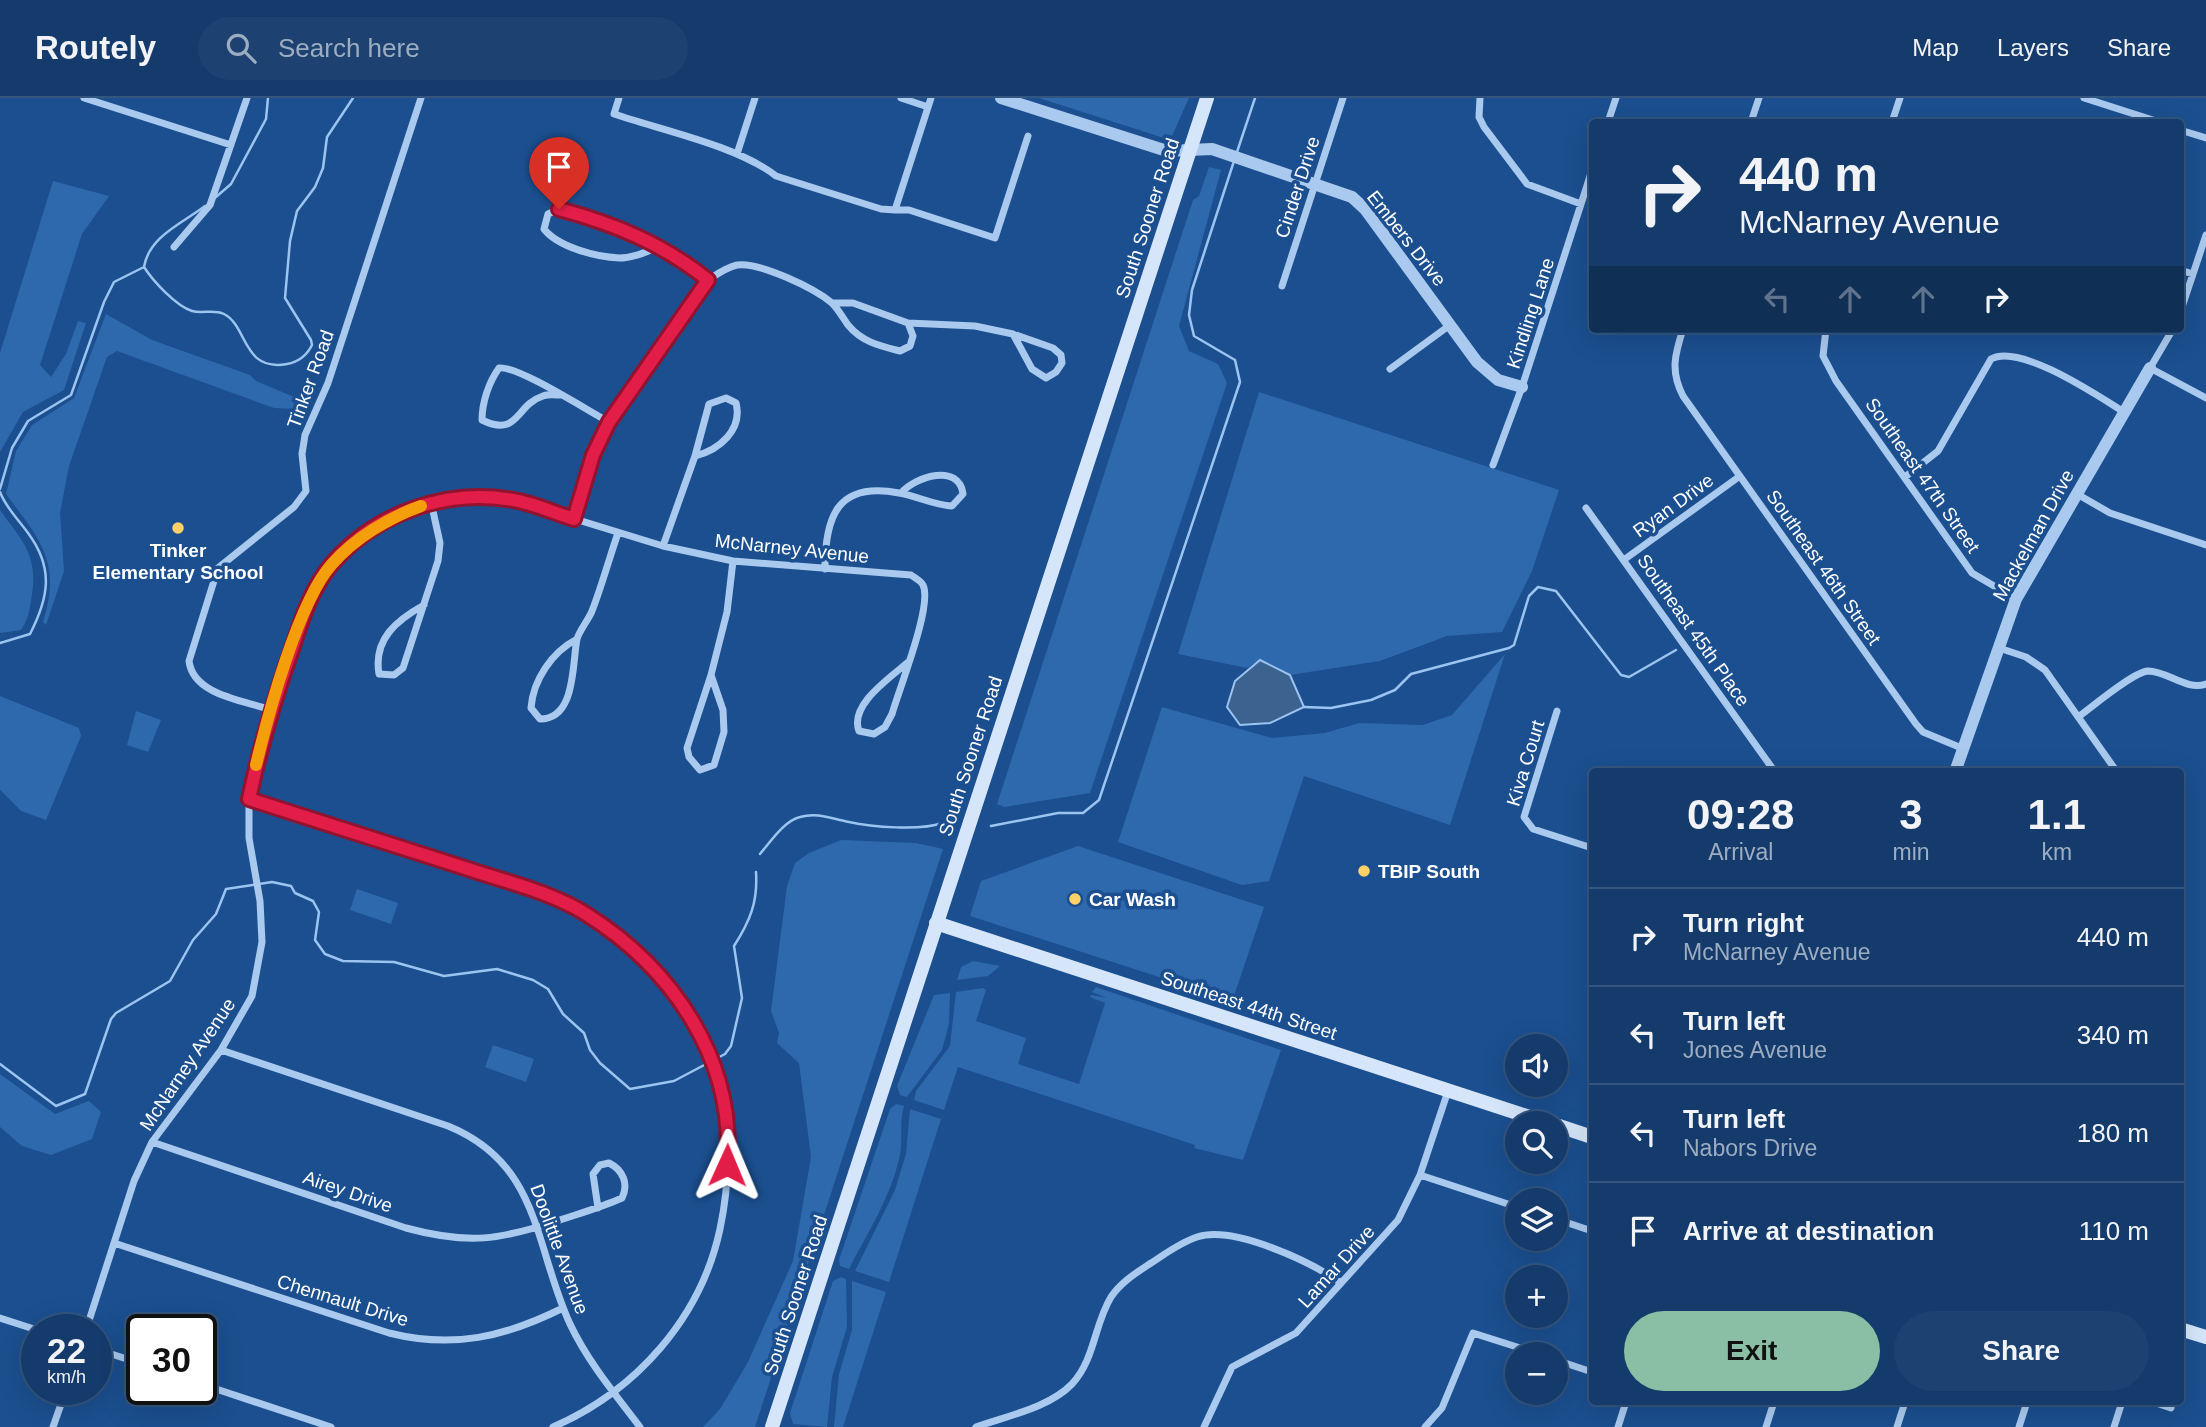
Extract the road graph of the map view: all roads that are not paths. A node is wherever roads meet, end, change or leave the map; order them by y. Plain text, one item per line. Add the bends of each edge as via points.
1 (84, 98) edge
2 (247, 98) edge
3 (421, 98) edge
4 (619, 98) edge
5 (755, 98) edge
6 (901, 98) edge
7 (931, 98) edge
8 (1002, 98) edge
9 (1207, 98) edge
10 (1343, 98) edge
11 (1480, 98) edge
12 (1616, 98) edge
13 (1759, 98) edge
14 (1900, 98) edge
15 (2084, 98) edge
16 (928, 107) junction
17 (1609, 119) edge
18 (1752, 119) edge
19 (1893, 119) edge
20 (2150, 119) edge
21 (2184, 131) edge
22 (1028, 136) dead end
23 (2206, 138) edge
24 (231, 145) junction
25 (1190, 150) junction
26 (737, 154) junction
27 (1589, 179) edge
28 (1315, 183) junction
29 (1581, 204) junction
30 (895, 209) junction
31 (2206, 235) edge
32 (661, 246) junction
33 (174, 247) dead end
34 (2184, 271) edge
35 (2193, 274) junction
36 (708, 280) junction
37 (1282, 286) dead end
38 (2184, 301) edge
39 (832, 303) junction
40 (908, 323) junction
41 (1450, 325) junction
42 (1683, 333) edge
43 (1825, 333) edge
44 (2171, 333) edge
45 (1013, 334) junction
46 (2150, 368) junction
47 (1390, 369) dead end
48 (1522, 387) junction
49 (560, 395) junction
50 (2206, 398) edge
51 (2124, 412) junction
52 (609, 422) junction
53 (695, 456) junction
54 (1493, 465) dead end
55 (1740, 476) junction
56 (1905, 478) junction
57 (901, 493) junction
58 (2077, 494) junction
59 (431, 502) junction
60 (1586, 508) dead end
61 (574, 519) junction
62 (618, 533) junction
63 (2206, 545) edge
64 (663, 546) junction
65 (1625, 559) junction
66 (733, 561) junction
67 (825, 569) junction
68 (2016, 599) junction
69 (425, 605) junction
70 (577, 639) junction
71 (2000, 648) junction
72 (907, 663) junction
73 (711, 676) junction
74 (2206, 684) edge
75 (271, 710) junction
76 (1557, 711) dead end
77 (2078, 717) junction
78 (1964, 749) junction
79 (1772, 768) edge
80 (1957, 768) edge
81 (2114, 768) edge
82 (249, 799) junction
83 (1589, 847) edge
84 (936, 923) junction
85 (220, 1050) junction
86 (1448, 1090) junction
87 (1513, 1111) edge
88 (1568, 1129) edge
89 (1589, 1136) edge
90 (152, 1142) junction
91 (1420, 1175) junction
92 (1505, 1203) edge
93 (598, 1208) junction
94 (1568, 1223) edge
95 (537, 1227) junction
96 (1589, 1230) edge
97 (114, 1243) junction
98 (1341, 1283) junction
99 (563, 1308) junction
100 (91, 1314) edge
101 (0, 1318) edge
102 (21, 1325) edge
103 (2184, 1330) edge
104 (2206, 1337) edge
105 (1505, 1343) edge
106 (1568, 1364) edge
107 (1589, 1371) edge
108 (217, 1389) edge
109 (613, 1392) junction
110 (60, 1405) edge
111 (1625, 1405) edge
112 (1773, 1405) edge
113 (1904, 1405) edge
114 (2026, 1405) edge
115 (2121, 1405) edge
116 (2162, 1405) edge
117 (2171, 1408) dead end
118 (53, 1427) edge
119 (331, 1427) edge
120 (553, 1427) edge
121 (640, 1427) edge
122 (772, 1427) edge
123 (976, 1427) edge
124 (1205, 1427) edge
125 (1425, 1427) edge
126 (1618, 1427) edge
127 (1766, 1427) edge
128 (1897, 1427) edge
129 (2019, 1427) edge
130 (2114, 1427) edge

1 - 24 street
2 - 24 street
3 - 75 street, Tinker Road via 328,383 305,435 306,491 294,507 218,568 190,662 191,676 202,687
4 - 26 street via 614,114
5 - 26 street
6 - 16 street
7 - 16 street
8 - 25 street, Embers Drive via 1167,151
9 - 25 main road, South Sooner Road
10 - 28 street, Cinder Drive
11 - 29 street via 1479,117 1484,127 1527,184
12 - 17 street
13 - 18 street
14 - 19 street
15 - 20 street
16 - 30 street
21 - 23 street
22 - 30 street via 995,238
24 - 33 street via 210,205
25 - 28 street, Embers Drive via 1212,149
25 - 84 main road, South Sooner Road
26 - 30 street via 776,176 880,209
27 - 29 street, Kindling Lane
28 - 37 street, Cinder Drive
28 - 41 street, Embers Drive via 1339,191 1365,209
29 - 48 street, Kindling Lane
31 - 35 street
32 - 32 street via 559,209 548,214 544,229 564,244 620,258
32 - 36 street
34 - 35 street
35 - 38 street
36 - 39 street via 733,266 746,265 795,282
36 - 52 street
39 - 40 street via 853,303
39 - 40 street via 866,341 884,347 900,351 910,346 913,335
40 - 45 street via 975,326
41 - 47 street
41 - 48 street, Embers Drive via 1486,372
42 - 55 street, Southeast 46th Street via 1674,358 1676,382
43 - 56 street, Southeast 47th Street via 1822,351 1832,375
44 - 46 street, Mackelman Drive
45 - 45 street via 1032,369 1046,378 1056,372 1061,355
46 - 50 street
46 - 51 street, Mackelman Drive
48 - 54 street, Kindling Lane
49 - 49 street via 506,367 499,368 482,408 482,420 505,427 542,396
49 - 52 street
51 - 56 street via 2064,376 1996,356 1938,451
51 - 58 street, Mackelman Drive
52 - 61 street via 593,455
53 - 53 street via 721,445 735,423 736,403 726,398 709,404
53 - 64 street
55 - 65 street, Ryan Drive
55 - 78 street, Southeast 46th Street via 1916,724 1923,732
56 - 68 street, Southeast 47th Street via 1972,573
57 - 57 street via 952,506 963,495 956,479 940,476 911,483
57 - 67 street via 863,494 839,505 826,532
58 - 63 street via 2110,513
58 - 68 street, Mackelman Drive
59 - 61 street, McNarney Avenue via 513,500
59 - 69 street via 440,543
59 - 75 street, McNarney Avenue via 397,514 331,565 307,605
60 - 65 street, Southeast 45th Place
61 - 62 street, McNarney Avenue
62 - 64 street, McNarney Avenue
62 - 70 street via 599,595
64 - 66 street, McNarney Avenue
65 - 79 street, Southeast 45th Place
66 - 67 street, McNarney Avenue
66 - 73 street via 727,612
67 - 72 street, McNarney Avenue via 911,575 923,584 924,615
68 - 71 street, Mackelman Drive
69 - 69 street via 403,668 394,675 379,674 378,651 383,640 404,616
70 - 70 street via 577,658 562,710 540,719 531,708 539,680 555,655
71 - 77 street via 2038,663
71 - 78 street, Mackelman Drive
72 - 72 street via 885,727 874,734 859,731 859,710
73 - 73 street via 723,710 724,732 718,759 700,770 687,748
74 - 77 street via 2194,686 2142,673
75 - 82 street, McNarney Avenue
76 - 83 street, Kiva Court via 1525,808 1527,824
77 - 81 street
78 - 80 street, Mackelman Drive
82 - 85 street, McNarney Avenue via 248,838 262,942 252,996
82 - 109 street via 537,891 584,913 620,938 663,978 695,1022 713,1066 729,1140 727,1196 712,1263 676,1330 655,1356
84 - 86 main road, Southeast 44th Street
84 - 122 main road, South Sooner Road
85 - 90 street, McNarney Avenue
85 - 95 street, Doolittle Avenue via 448,1126 477,1140 501,1159 519,1182
86 - 87 main road, Southeast 44th Street
86 - 91 street, Lamar Drive
88 - 89 main road, Southeast 44th Street
90 - 95 street, Airey Drive via 430,1235 492,1239
90 - 97 street, McNarney Avenue
91 - 92 street
91 - 98 street, Lamar Drive via 1398,1220
93 - 93 street, Airey Drive via 624,1193 620,1170 610,1163 600,1165 593,1174
93 - 95 street, Airey Drive
94 - 96 street
95 - 99 street, Doolittle Avenue
97 - 99 street, Chennault Drive via 418,1340 470,1341 527,1326
97 - 100 street, McNarney Avenue
98 - 123 street via 1250,1241 1218,1234 1198,1236 1124,1281 1102,1315 1087,1361 1070,1386 1048,1401
98 - 124 street, Lamar Drive via 1297,1333 1232,1367
99 - 109 street, Doolittle Avenue
101 - 102 street
103 - 104 main road
105 - 125 street via 1474,1333 1442,1408
106 - 107 street
108 - 119 street
109 - 120 street via 584,1413
109 - 121 street, Doolittle Avenue
110 - 118 street
111 - 126 street
112 - 127 street
113 - 128 street
114 - 129 street
115 - 130 street
116 - 117 street

